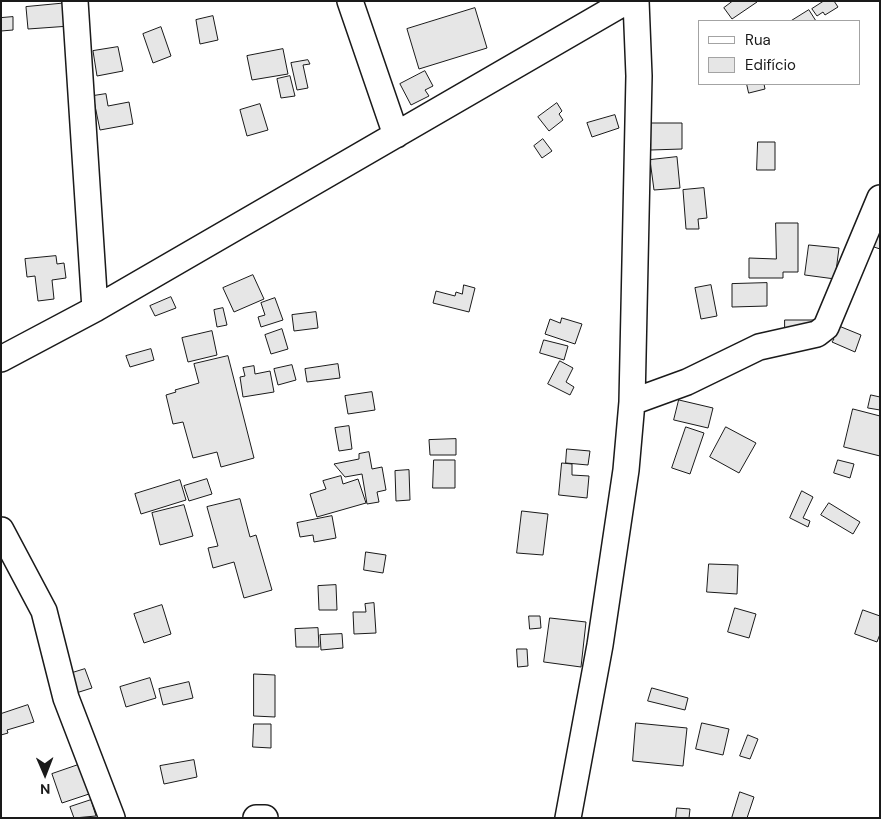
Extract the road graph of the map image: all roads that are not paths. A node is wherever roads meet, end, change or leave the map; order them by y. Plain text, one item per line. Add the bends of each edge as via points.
1 (75, 1) edge
2 (350, 1) edge
3 (627, 1) edge
4 (636, 1) edge
5 (588, 12) edge
6 (396, 135) junction
7 (880, 198) edge
8 (95, 309) junction
9 (1, 359) edge
10 (632, 402) junction
11 (1, 530) edge
12 (112, 818) edge
13 (256, 818) edge
14 (266, 818) edge
15 (568, 818) edge

1 - 8 street
2 - 6 street
3 - 5 street
4 - 10 street via 639,76
5 - 6 street
6 - 8 street
7 - 10 street via 826,327 817,334 759,347 687,382
8 - 9 street
10 - 15 street via 626,470 600,645
11 - 12 street via 44,611 66,698
13 - 14 street

